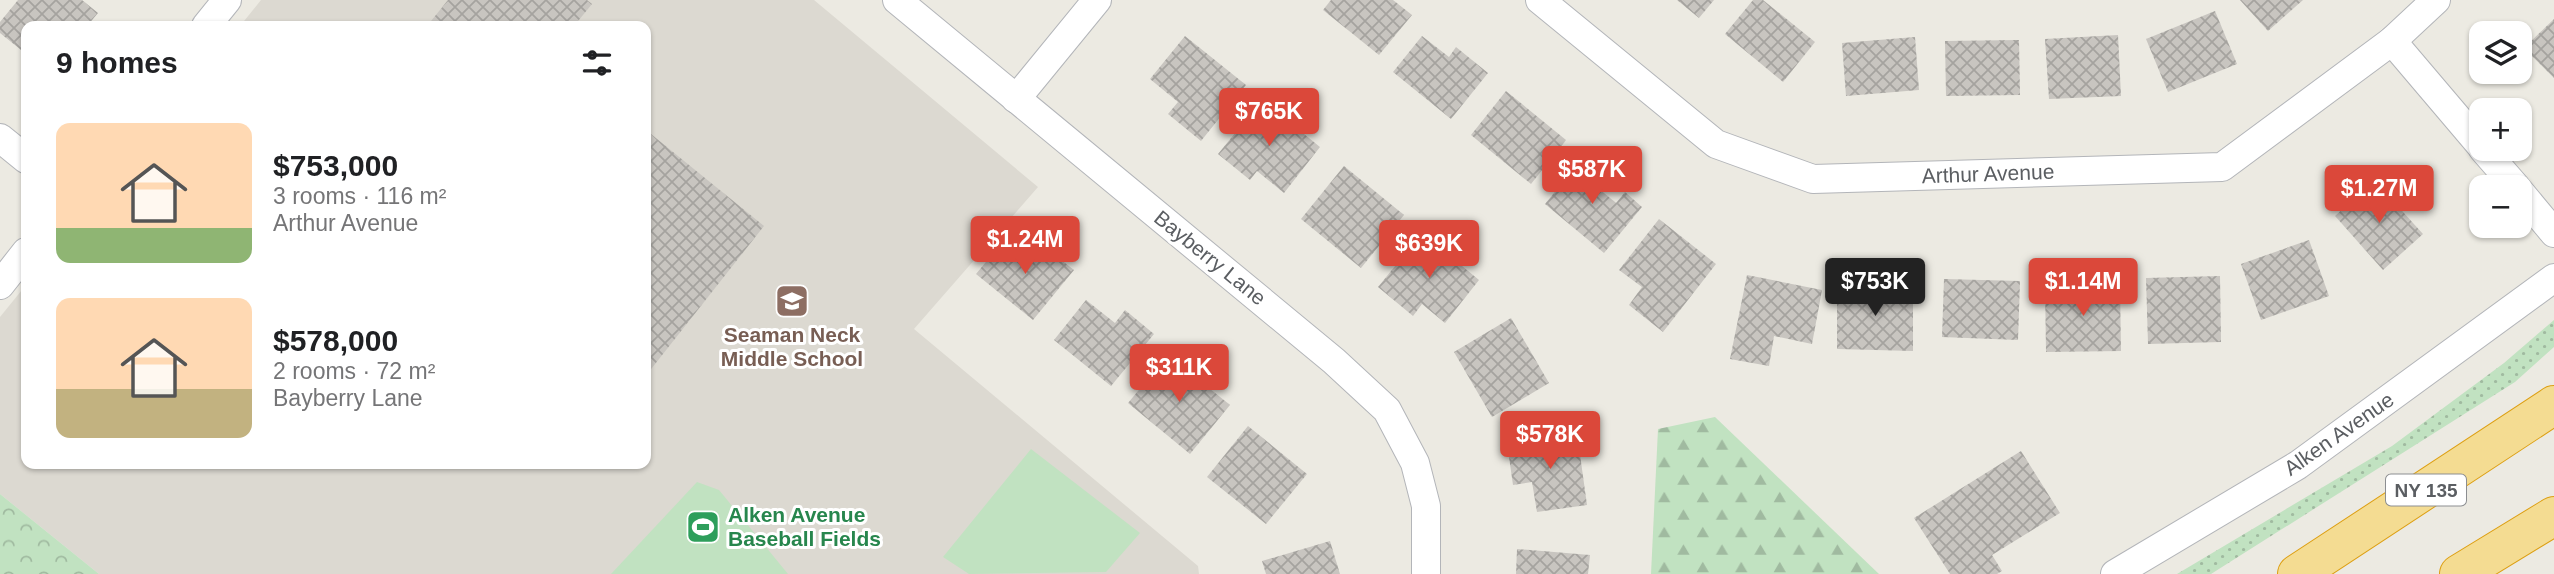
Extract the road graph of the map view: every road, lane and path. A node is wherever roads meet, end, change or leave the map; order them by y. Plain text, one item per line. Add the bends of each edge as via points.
1 (227, 0) edge
2 (897, 0) edge
3 (1097, 0) edge
4 (1540, 0) edge
5 (2436, 0) edge
6 (210, 21) edge
7 (2392, 41) junction
8 (1016, 99) junction
9 (2469, 133) edge
10 (0, 138) edge
11 (21, 155) edge
12 (2493, 161) edge
13 (2506, 175) edge
14 (2532, 206) edge
15 (2554, 233) edge
16 (21, 258) edge
17 (2554, 278) edge
18 (0, 285) edge
19 (2554, 405) edge
20 (2554, 516) edge
21 (1426, 574) edge
22 (2115, 574) edge
23 (2297, 574) edge
24 (2459, 574) edge

1 - 6 street
2 - 8 street, Bayberry Lane
3 - 8 street
4 - 7 street, Arthur Avenue via 1716,144 1813,179 2222,167
5 - 7 street, Arthur Avenue
7 - 9 street
8 - 21 street, Bayberry Lane via 1335,361 1387,410 1415,463 1426,506
10 - 11 street
12 - 13 street
14 - 15 street
16 - 18 street
17 - 22 street, Alken Avenue via 2298,465
19 - 23 highway, NY 135
20 - 24 highway

